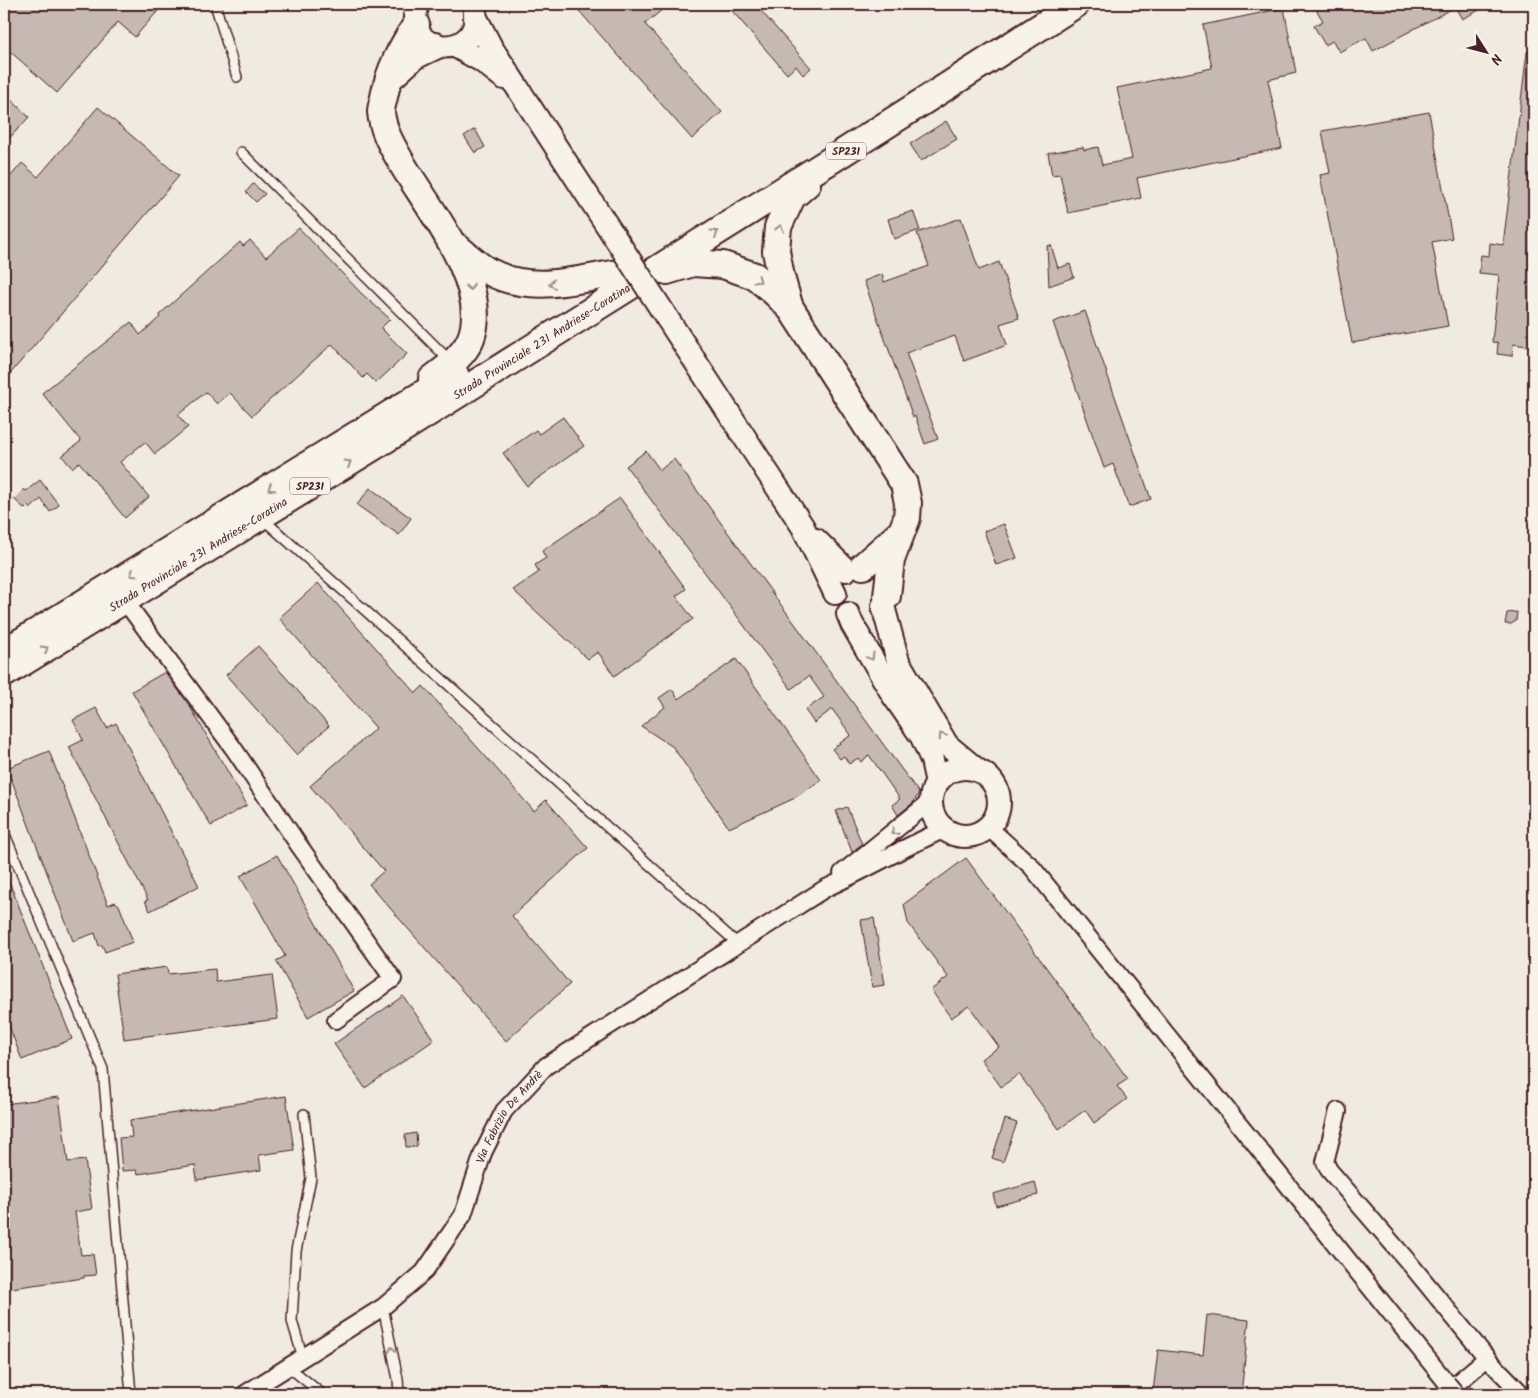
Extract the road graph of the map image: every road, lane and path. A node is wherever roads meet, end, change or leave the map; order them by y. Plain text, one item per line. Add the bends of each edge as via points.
1 (215, 4) edge
2 (1047, 4) edge
3 (1076, 4) edge
4 (417, 10) edge
5 (474, 10) edge
6 (445, 46) junction
7 (237, 77) dead end
8 (387, 81) junction
9 (519, 91) junction
10 (241, 152) dead end
11 (836, 156) junction
12 (451, 242) junction
13 (616, 285) junction
14 (791, 309) junction
15 (452, 363) junction
16 (387, 416) junction
17 (261, 517) junction
18 (803, 527) junction
19 (901, 532) junction
20 (854, 568) junction
21 (835, 593) junction
22 (125, 601) junction
23 (885, 601) junction
24 (848, 614) junction
25 (4, 652) edge
26 (4, 674) edge
27 (977, 770) junction
28 (934, 792) junction
29 (988, 827) junction
30 (945, 829) junction
31 (4, 832) edge
32 (826, 888) junction
33 (738, 944) junction
34 (336, 1020) dead end
35 (1338, 1111) dead end
36 (304, 1114) dead end
37 (382, 1307) junction
38 (303, 1358) junction
39 (1487, 1358) junction
40 (289, 1367) junction
41 (1449, 1390) edge
42 (131, 1394) edge
43 (245, 1394) edge
44 (322, 1394) edge
45 (399, 1394) edge
46 (1522, 1394) edge

1 - 7 lane
2 - 13 main road, Strada Provinciale 231 Andriese-Coratina / SP231
3 - 11 main road, Strada Provinciale 231 Andriese-Coratina / SP231
4 - 6 main road via 420,34 426,41
4 - 8 main road
5 - 6 main road via 474,26 470,34 464,41
5 - 9 main road via 491,47
6 - 8 main road via 414,56
6 - 9 main road via 482,61
8 - 12 main road via 381,110 386,136
9 - 18 main road, bridge
10 - 15 lane
13 -> 11 main road, Strada Provinciale 231 Andriese-Coratina / SP231
14 -> 11 main road via 776,251 778,227 792,197
13 -> 12 main road via 520,283 488,271
12 -> 15 main road via 468,276 475,310 471,338
13 -> 14 main road via 692,263 723,264 755,276
13 - 16 main road, Strada Provinciale 231 Andriese-Coratina / SP231
17 -> 13 main road, Strada Provinciale 231 Andriese-Coratina / SP231
14 - 19 main road via 904,484 908,503 907,518
15 - 16 main road
16 -> 25 main road, Strada Provinciale 231 Andriese-Coratina / SP231
17 - 22 main road, Strada Provinciale 231 Andriese-Coratina / SP231
17 - 33 lane
18 - 20 main road
18 - 21 main road
19 - 20 main road
19 - 23 main road via 891,560
20 - 21 main road via 840,576
20 - 23 main road via 871,568 878,572 887,587
21 - 24 main road via 841,608
26 -> 22 main road, Strada Provinciale 231 Andriese-Coratina / SP231
22 - 34 street via 234,749 393,979
23 - 24 main road via 878,611 866,617
27 -> 23 main road via 947,745 902,670
24 -> 28 main road via 922,736 932,760
27 - 28 main road via 955,769 945,774
27 - 29 main road via 994,784 998,795 995,818
28 - 30 main road via 934,817
28 -> 32 street
29 - 30 main road via 966,835
29 - 41 street via 1031,866
30 - 32 street
31 - 42 lane via 103,1069
32 - 33 street, Via Fabrizio De Andrè
33 - 37 street, Via Fabrizio De Andrè via 546,1066 504,1111 484,1153 463,1215 430,1264
35 - 39 street via 1325,1162 1329,1170
36 - 38 lane via 311,1178 296,1251 292,1320
37 - 38 street, Via Fabrizio De Andrè
45 -> 37 lane
38 - 40 street, Via Fabrizio De Andrè
39 - 41 street
39 - 46 street
40 - 43 street, Via Fabrizio De Andrè
40 - 44 lane

